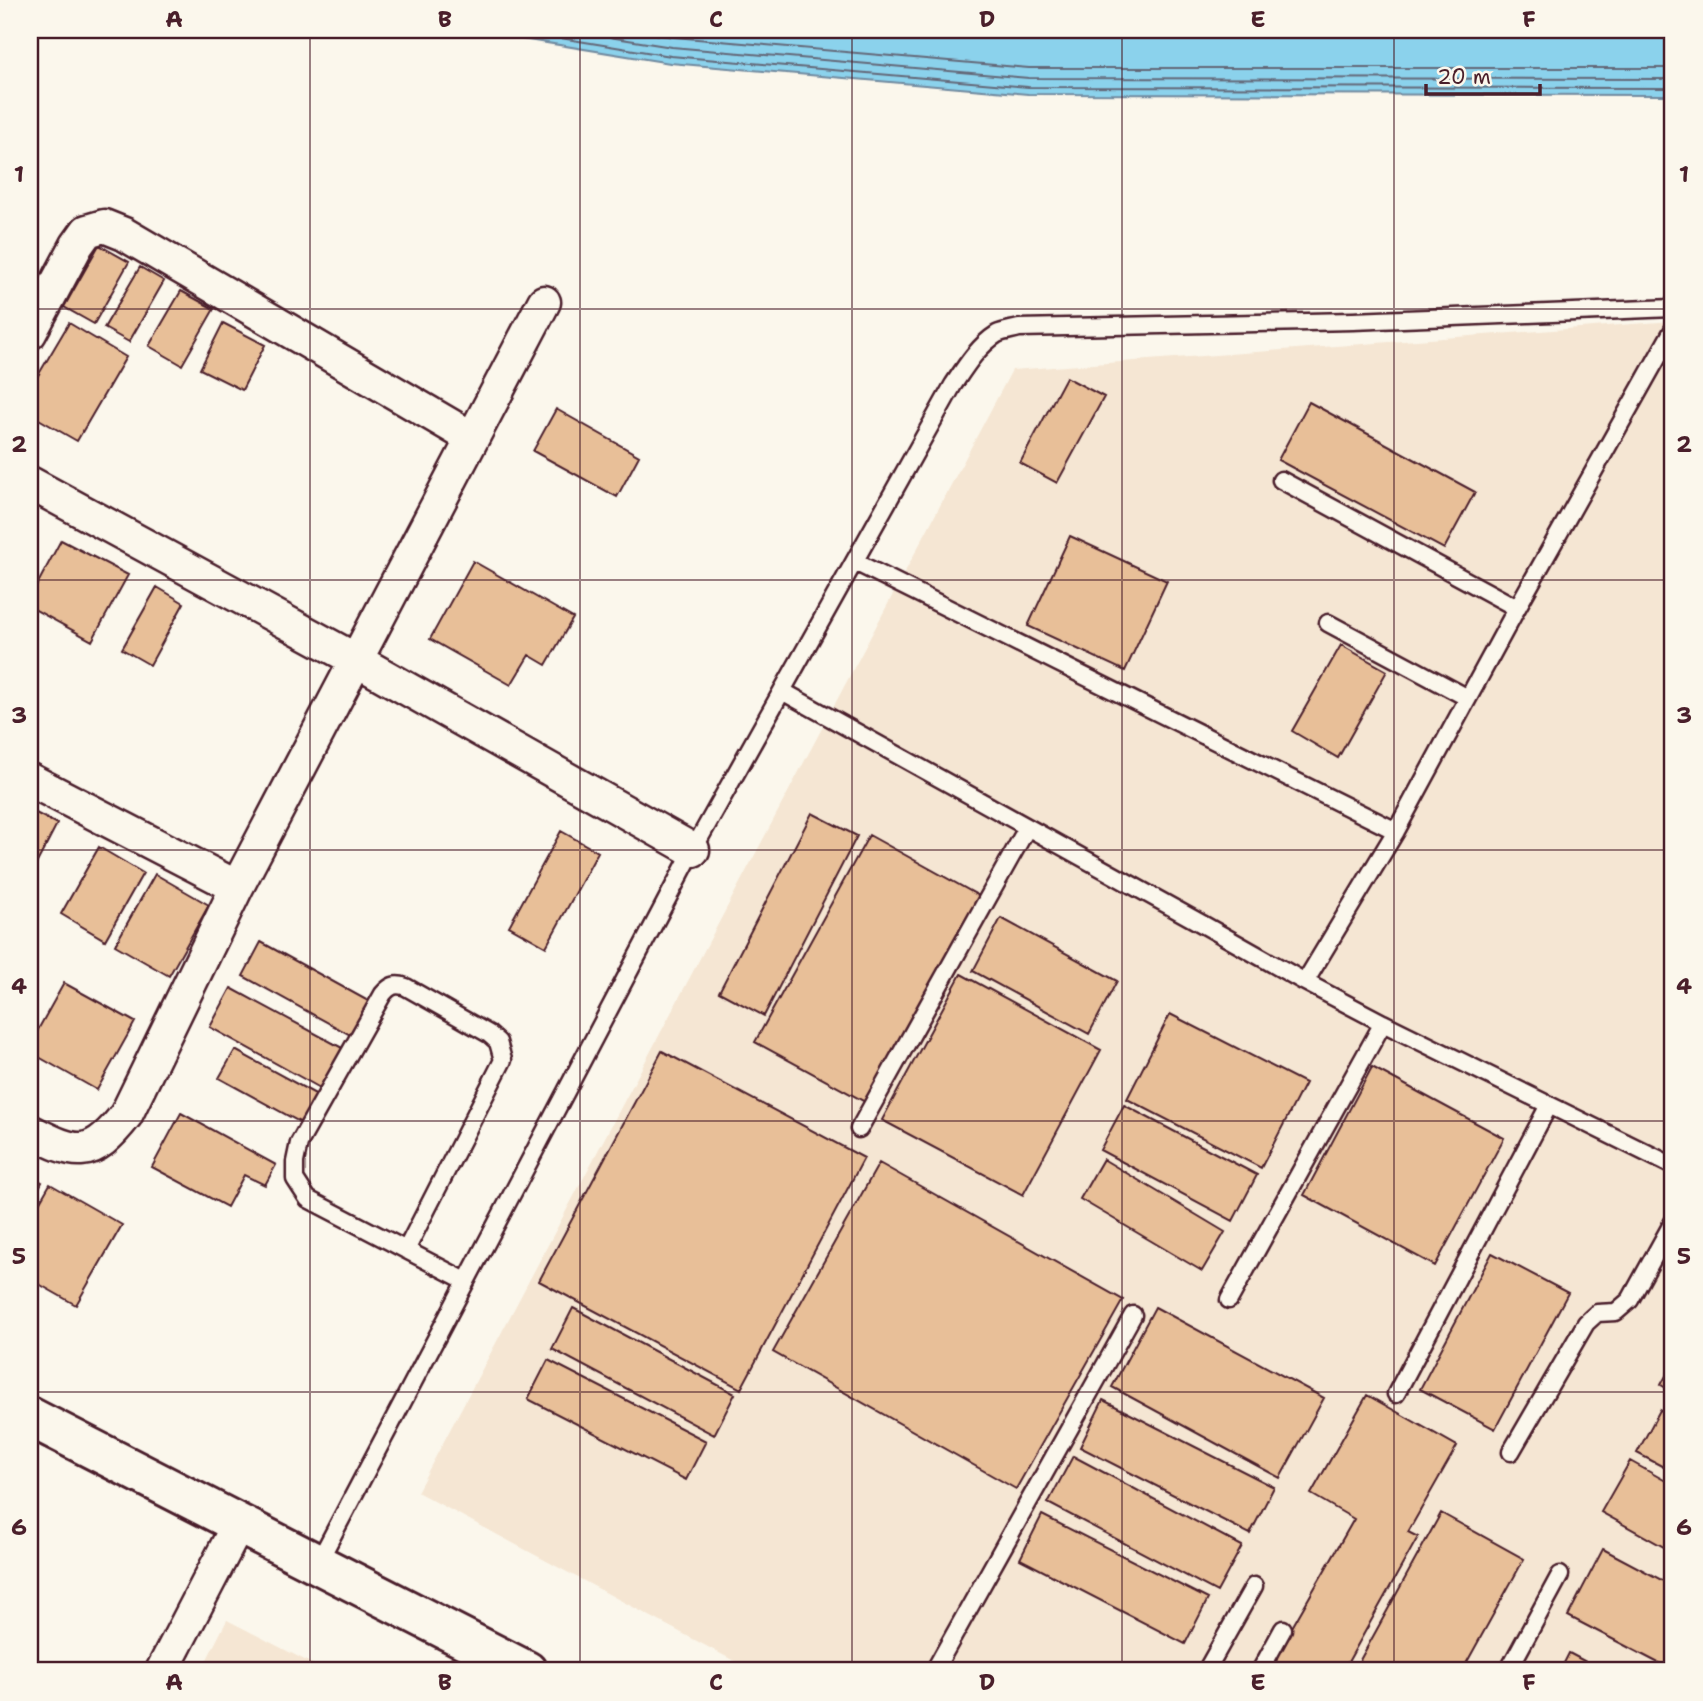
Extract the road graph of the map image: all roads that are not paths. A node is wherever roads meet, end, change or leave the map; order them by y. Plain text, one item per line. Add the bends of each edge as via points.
1 (544, 302) dead end
2 (1673, 308) edge
3 (1673, 330) edge
4 (30, 333) edge
5 (472, 438) junction
6 (1281, 480) dead end
7 (30, 483) edge
8 (855, 562) junction
9 (1517, 607) junction
10 (1328, 623) dead end
11 (356, 660) junction
12 (782, 691) junction
13 (1468, 698) junction
14 (30, 780) edge
15 (1027, 828) junction
16 (1396, 831) junction
17 (693, 850) junction
18 (237, 887) junction
19 (1305, 982) junction
20 (1383, 1023) junction
21 (1549, 1105) junction
22 (859, 1129) dead end
23 (30, 1130) edge
24 (1673, 1166) edge
25 (1673, 1222) edge
26 (405, 1250) junction
27 (466, 1281) junction
28 (1229, 1300) dead end
29 (1133, 1315) dead end
30 (1396, 1394) dead end
31 (30, 1417) edge
32 (1511, 1452) dead end
33 (238, 1525) junction
34 (318, 1563) junction
35 (1560, 1575) dead end
36 (1254, 1586) dead end
37 (1283, 1629) dead end
38 (162, 1671) edge
39 (527, 1671) edge
40 (934, 1671) edge
41 (1206, 1671) edge
42 (1260, 1671) edge
43 (1508, 1671) edge

1 - 5 street
2 - 8 lane via 1019,328 999,333 970,359 953,385
3 - 9 lane
4 - 5 street via 77,245 87,231 104,226
5 - 11 street
6 - 9 lane
7 - 11 street
8 - 12 lane
8 - 16 lane
9 - 13 lane
10 - 13 lane
11 - 17 street
11 - 18 street
12 - 15 lane
12 - 17 lane
13 - 16 lane
14 - 18 street
15 - 19 lane
15 - 22 lane
16 - 19 lane
17 - 27 lane
18 - 23 street via 126,1115 112,1133 93,1147 74,1150
19 - 20 lane
20 - 21 lane
20 - 28 lane
21 - 24 lane
21 - 30 lane
25 - 32 lane via 1630,1300 1616,1312 1597,1313 1586,1323
26 - 26 lane via 308,1199 295,1179 299,1143 383,994 398,984 489,1034 498,1042 503,1060
26 - 27 lane
27 - 34 lane
29 - 40 lane
31 - 33 street
33 - 34 street
33 - 38 street
34 - 39 street
35 - 43 lane
36 - 41 lane
37 - 42 lane

